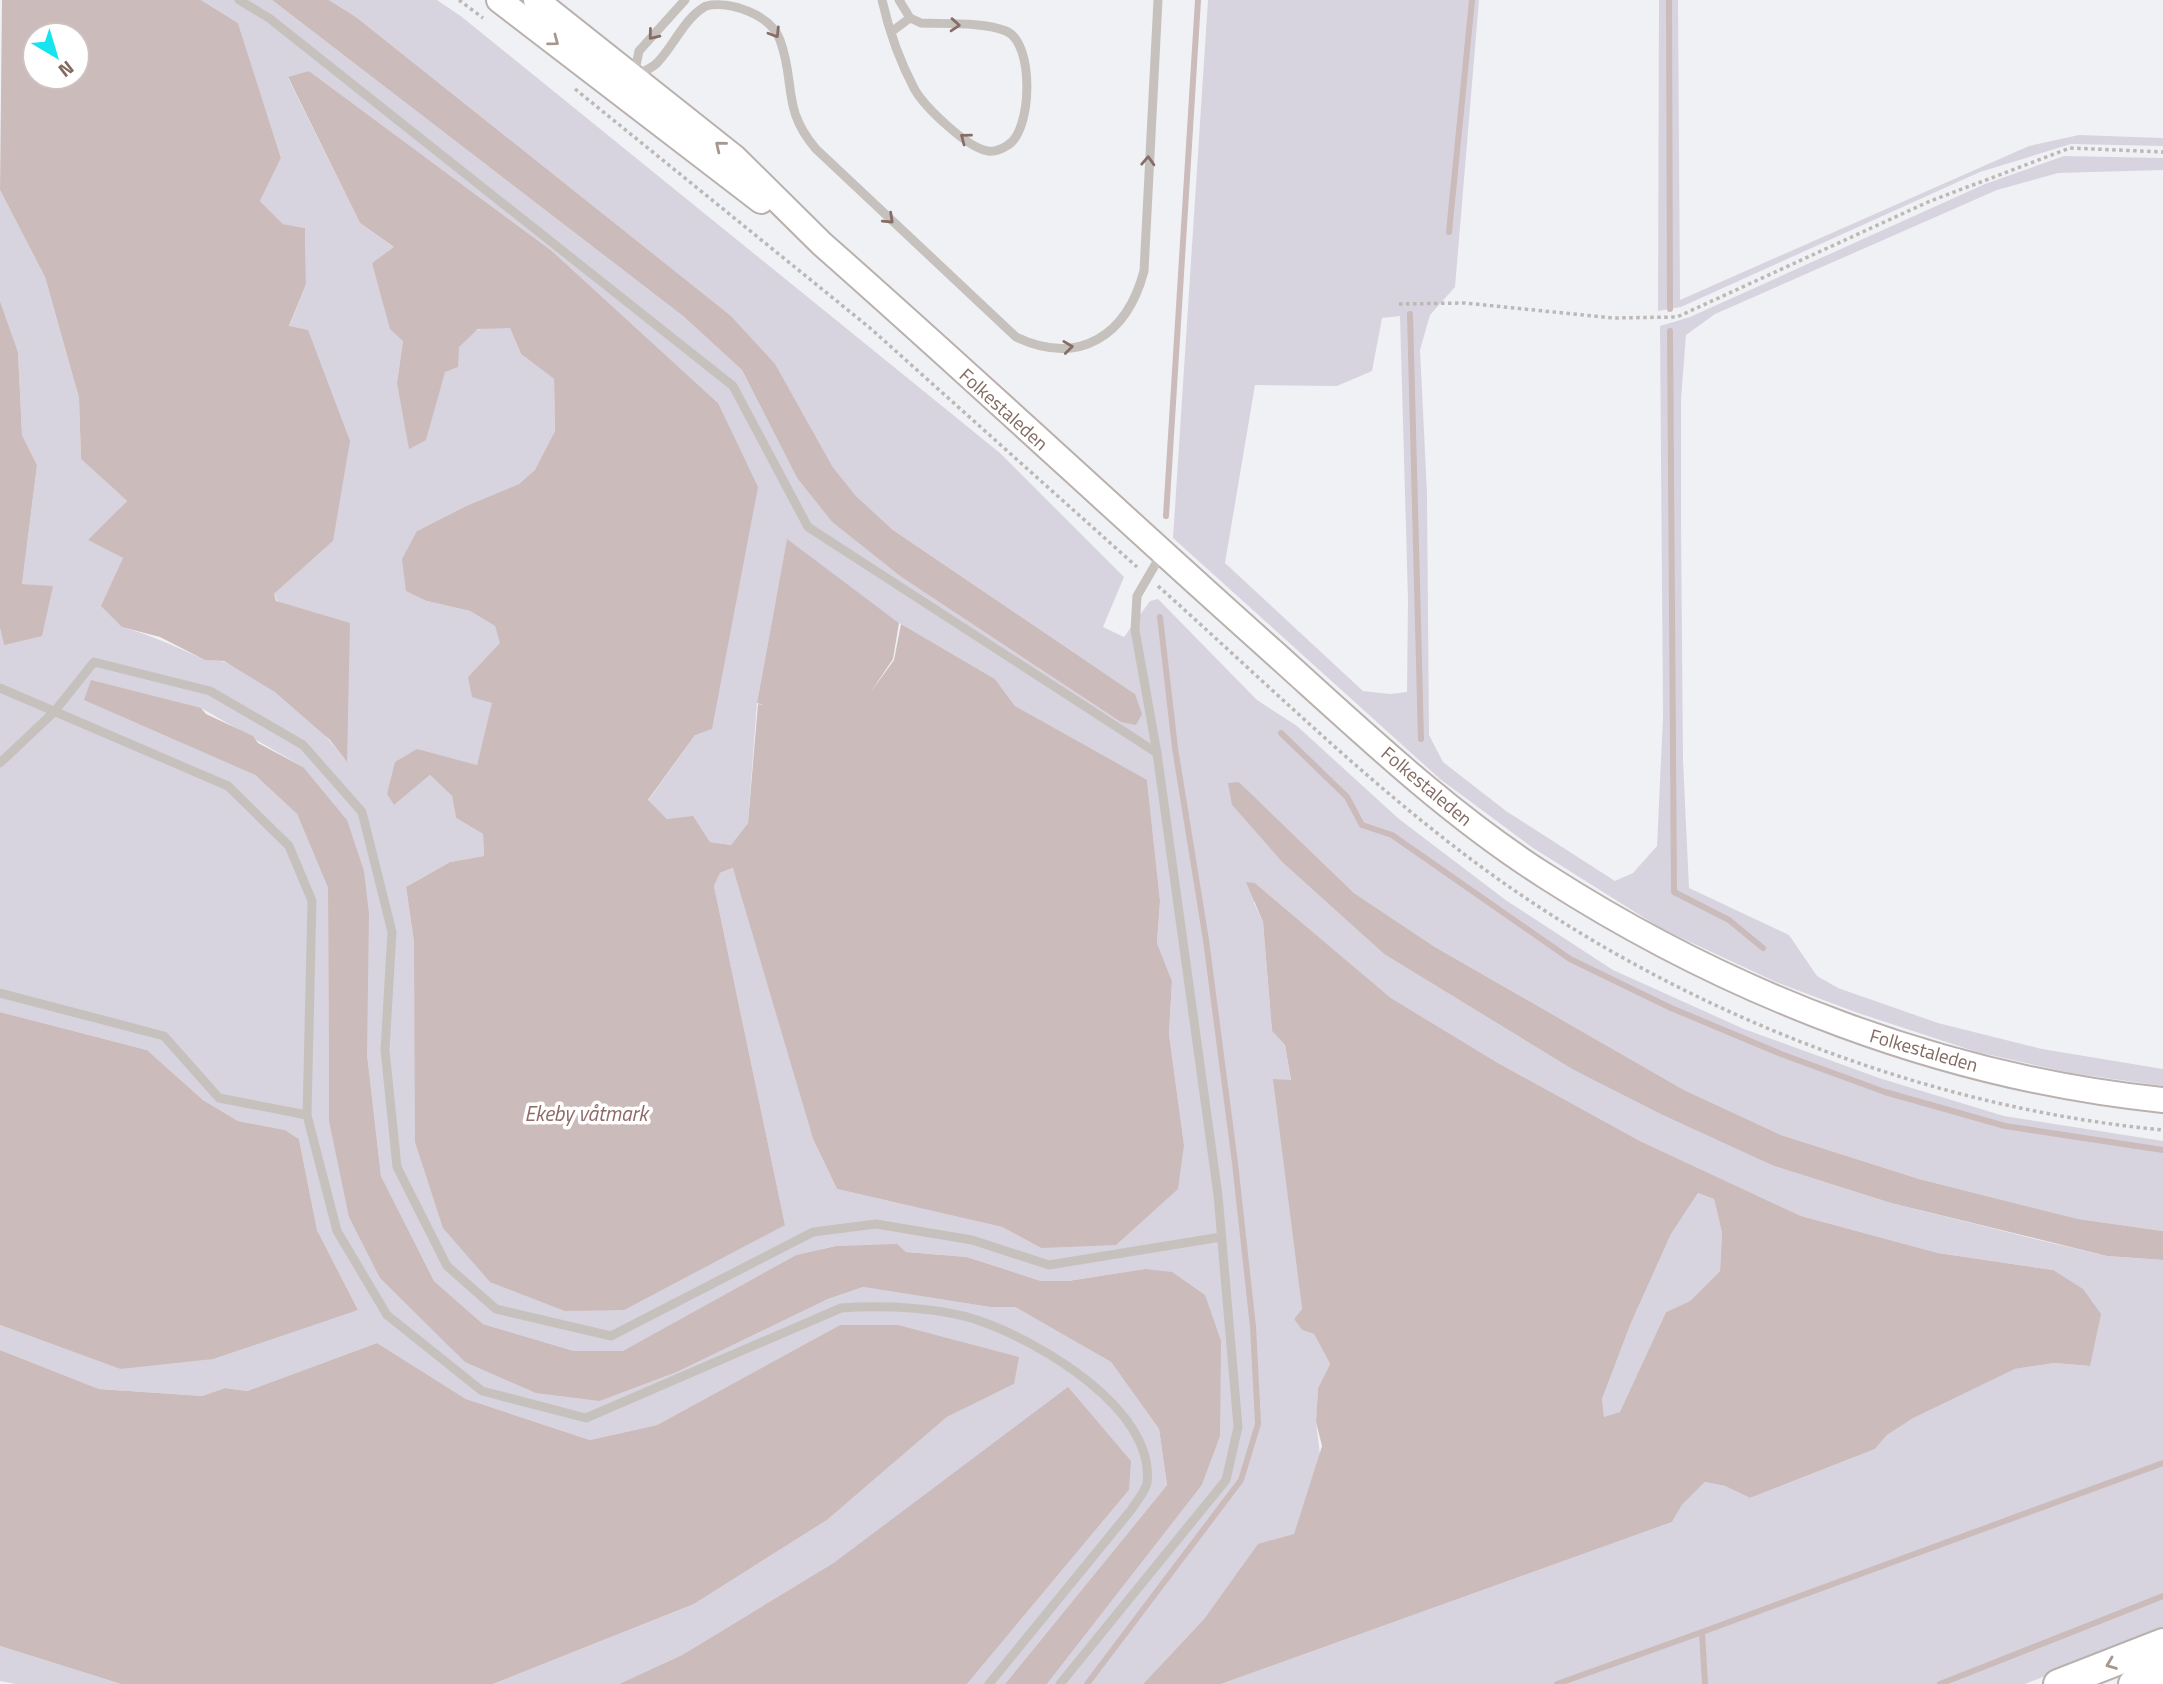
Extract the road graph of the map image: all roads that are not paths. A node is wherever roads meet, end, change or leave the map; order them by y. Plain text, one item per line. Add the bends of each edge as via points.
1 (239, 0) edge
2 (499, 0) edge
3 (536, 0) edge
4 (685, 0) edge
5 (719, 0) edge
6 (882, 0) edge
7 (899, 0) edge
8 (1158, 0) edge
9 (910, 18) junction
10 (891, 32) junction
11 (627, 85) junction
12 (1162, 553) junction
13 (0, 688) edge
14 (54, 712) junction
15 (1157, 753) junction
16 (0, 763) edge
17 (0, 993) edge
18 (2163, 1100) edge
19 (307, 1115) junction
20 (1221, 1237) junction
21 (2163, 1643) edge
22 (2163, 1672) edge
23 (989, 1684) edge
24 (1060, 1684) edge
25 (2059, 1684) edge
26 (2133, 1684) edge

1 - 15 lane via 269,18 733,386 808,527
2 -> 11 main road, Folkestaleden
3 - 11 main road, Folkestaleden
4 -> 11 lane via 639,51
5 -> 8 lane via 737,3 766,19 780,38 791,105 804,135 817,149 1016,337 1051,349 1102,338 1115,329 1138,295 1144,271
5 - 11 lane via 691,18 656,64
6 - 10 lane
7 - 9 lane
9 - 10 lane
9 -> 10 lane via 921,23 997,29 1014,36 1026,56 1024,118 1015,140 987,151 958,134 916,92
11 - 12 main road, Folkestaleden via 735,158 822,244
12 - 15 lane via 1137,596 1135,630
12 - 18 main road, Folkestaleden via 1455,811 1544,876 1668,948 1874,1037 2059,1086
13 - 14 lane
14 - 16 lane
14 - 19 lane via 228,786 289,846 312,901
14 - 20 lane via 94,662 210,691 303,745 362,812 392,932 385,1050 397,1167 447,1266 496,1309 611,1336 813,1232 876,1224 972,1240 1049,1265
15 - 20 lane
17 - 19 lane via 164,1036 219,1098
19 - 23 lane via 337,1231 387,1315 482,1391 586,1418 841,1308 885,1304 978,1320 1058,1357 1122,1413 1143,1448 1147,1484 1131,1510
20 - 24 lane via 1238,1426 1226,1479
21 -> 25 highway
22 - 26 highway

